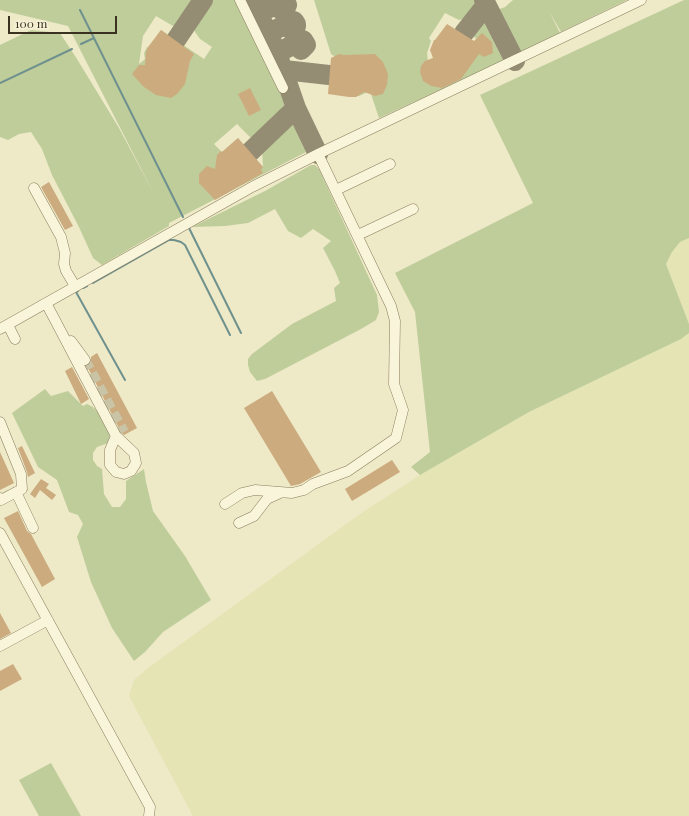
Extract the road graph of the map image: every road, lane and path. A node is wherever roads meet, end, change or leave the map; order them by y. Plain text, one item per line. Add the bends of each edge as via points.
1 (240, 0) edge
2 (641, 0) edge
3 (283, 88) dead end
4 (318, 154) junction
5 (390, 164) dead end
6 (34, 188) dead end
7 (336, 190) junction
8 (413, 209) dead end
9 (358, 235) junction
10 (75, 286) junction
11 (46, 303) junction
12 (58, 326) junction
13 (4, 327) edge
14 (15, 339) dead end
15 (85, 360) tunnel mouth
16 (0, 422) edge
17 (116, 436) dead end
18 (16, 492) junction
19 (282, 492) junction
20 (0, 498) edge
21 (225, 504) dead end
22 (239, 524) dead end
23 (33, 528) dead end
24 (0, 533) edge
25 (48, 620) junction
26 (0, 646) edge
27 (149, 816) edge

1 - 3 lane
2 - 4 lane
4 - 7 lane
4 - 10 lane via 252,187
5 - 7 lane
6 - 10 lane via 61,237 66,271
7 - 9 lane
8 - 9 lane
9 - 19 lane via 391,306 395,321 394,384 403,410 396,438 348,471 304,490
10 - 11 lane
11 - 12 lane
11 - 13 lane
12 - 15 lane
12 - 17 lane
13 - 14 lane
16 - 18 lane via 21,474 22,489
18 - 20 lane via 1,500
18 - 23 lane
19 - 21 lane via 255,490 242,493
19 - 22 lane via 267,499 254,516
24 - 25 lane
25 - 26 lane
25 - 27 lane via 150,807

